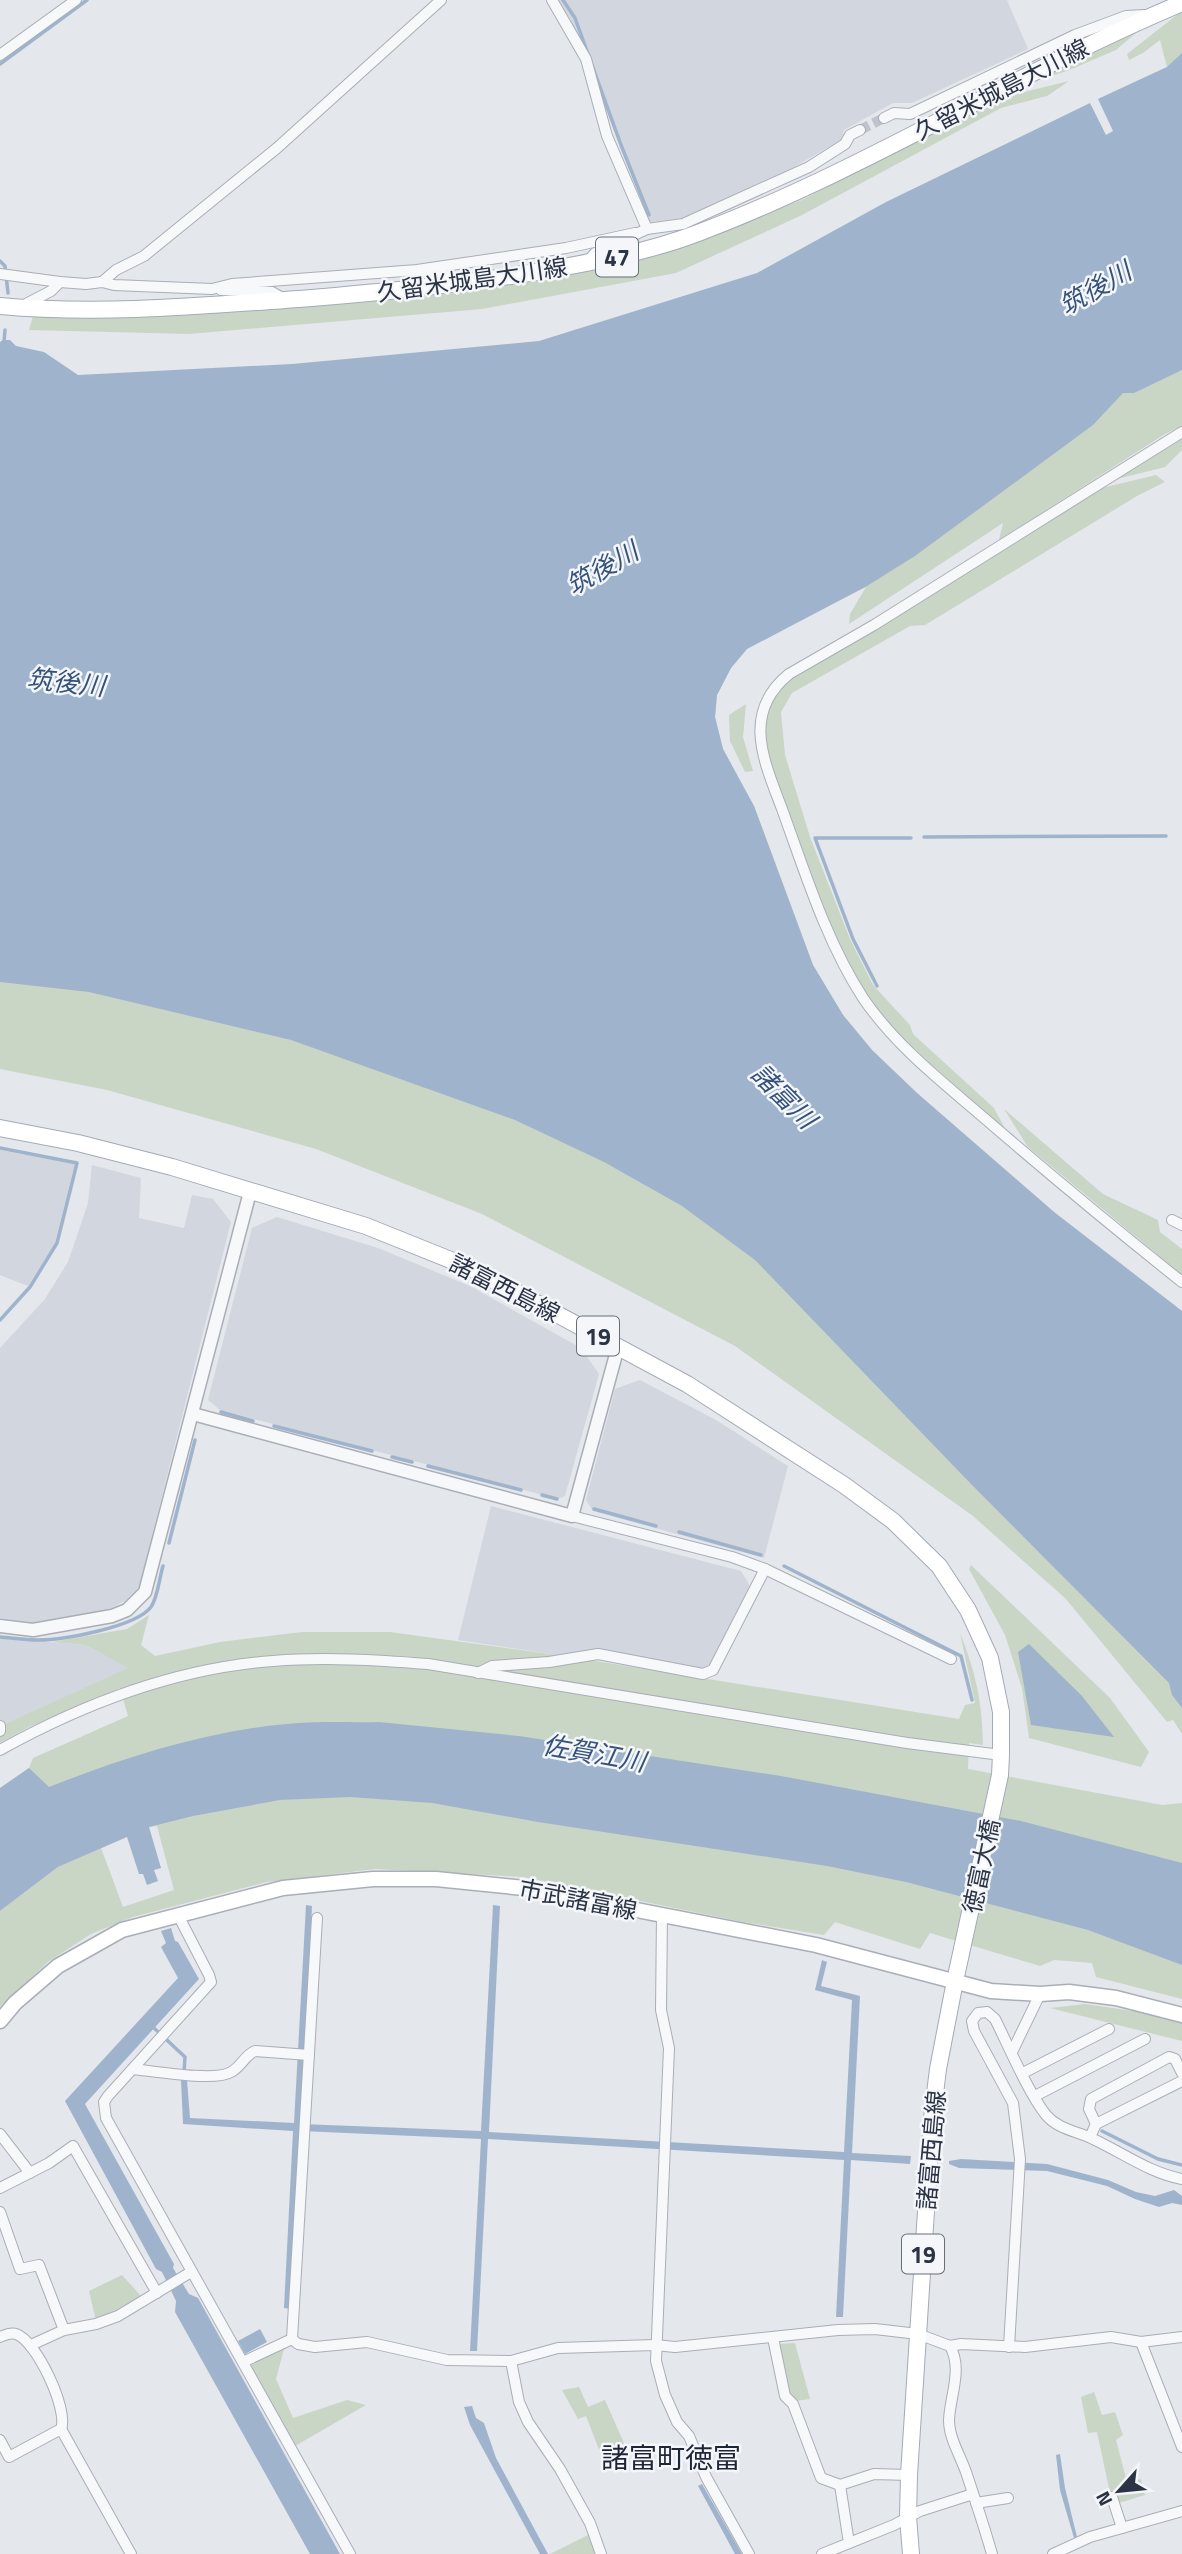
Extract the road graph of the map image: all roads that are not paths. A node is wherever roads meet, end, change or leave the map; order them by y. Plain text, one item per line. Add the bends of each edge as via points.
1 (76, 0) edge
2 (441, 0) edge
3 (552, 0) edge
4 (1182, 3) edge
5 (1153, 15) junction
6 (0, 55) edge
7 (884, 118) tunnel mouth
8 (860, 130) tunnel mouth
9 (647, 229) junction
10 (635, 233) junction
11 (586, 263) junction
12 (416, 270) junction
13 (0, 274) edge
14 (60, 282) junction
15 (102, 282) junction
16 (471, 283) junction
17 (212, 289) junction
18 (284, 300) junction
19 (0, 306) edge
20 (18, 308) junction
21 (1182, 432) edge
22 (0, 1128) edge
23 (250, 1192) junction
24 (1182, 1282) edge
25 (618, 1347) junction
26 (193, 1414) junction
27 (572, 1516) junction
28 (765, 1569) junction
29 (0, 1626) edge
30 (951, 1659) dead end
31 (477, 1673) junction
32 (0, 1751) edge
33 (1001, 1755) junction
34 (1000, 1774) joint
35 (178, 1915) junction
36 (662, 1915) junction
37 (317, 1918) dead end
38 (961, 1957) joint
39 (955, 1981) junction
40 (1040, 1994) junction
41 (1182, 2015) edge
42 (0, 2021) edge
43 (1109, 2029) dead end
44 (1145, 2039) dead end
45 (1012, 2052) junction
46 (304, 2054) junction
47 (133, 2069) junction
48 (1023, 2073) junction
49 (1182, 2073) edge
50 (1182, 2081) edge
51 (1035, 2096) junction
52 (1097, 2124) junction
53 (0, 2134) edge
54 (1090, 2137) junction
55 (30, 2173) junction
56 (1182, 2179) edge
57 (0, 2188) edge
58 (0, 2212) edge
59 (187, 2274) junction
60 (159, 2291) junction
61 (64, 2330) junction
62 (918, 2334) junction
63 (0, 2337) edge
64 (1182, 2337) edge
65 (773, 2338) junction
66 (292, 2339) junction
67 (1141, 2342) junction
68 (31, 2345) junction
69 (655, 2345) junction
70 (950, 2346) junction
71 (1009, 2347) junction
72 (511, 2361) junction
73 (243, 2362) junction
74 (61, 2429) junction
75 (0, 2440) edge
76 (1182, 2446) edge
77 (909, 2475) junction
78 (840, 2485) junction
79 (1112, 2497) dead end
80 (1008, 2498) dead end
81 (975, 2499) junction
82 (1182, 2511) edge
83 (908, 2517) junction
84 (1122, 2528) junction
85 (849, 2543) junction
86 (131, 2554) edge
87 (350, 2554) edge
88 (601, 2554) edge
89 (749, 2554) edge
90 (822, 2554) edge
91 (911, 2554) edge
92 (992, 2554) edge
93 (1053, 2554) edge

1 - 6 street
2 - 15 street via 277,148 144,256
3 - 9 street via 586,59 607,136
4 - 5 main road, 久留米城島大川線 / 47
5 - 7 street via 1126,16 1075,35 910,114
5 - 11 main road, 久留米城島大川線 / 47 via 806,188 696,234
8 - 9 street via 809,167 683,224
9 - 10 street
10 - 11 street via 594,253
10 - 12 street
11 - 16 main road, 久留米城島大川線 / 47
12 - 16 street
12 - 17 street
13 - 14 street
14 - 15 street
14 - 20 street
15 - 17 street
16 - 18 main road, 久留米城島大川線 / 47
17 - 18 street via 272,292
18 - 20 main road, 久留米城島大川線 / 47 via 191,307
19 - 20 main road, 久留米城島大川線 / 47
21 - 24 street via 789,674 765,703 760,731 767,770 829,934 878,1019 931,1072 1087,1207
22 - 23 main road, 諸富西島線 / 19 via 159,1163
23 - 25 main road, 諸富西島線 / 19 via 366,1226 473,1269
23 - 26 street
25 - 27 street
25 - 33 main road, 諸富西島線 / 19 via 687,1384 845,1485 893,1521 939,1566 968,1610 990,1658 1000,1712
26 - 27 street
26 - 29 street via 145,1592 138,1602 112,1616 33,1630
27 - 28 street
28 - 30 street
28 - 31 street via 713,1670 703,1674 598,1654 492,1666
31 - 32 street via 366,1659 271,1661 230,1667 119,1697
31 - 33 street
33 - 34 main road, 諸富西島線 / 19
34 - 38 main road, 徳富大橋 / 19
35 - 36 main road, 市武諸富線 via 284,1888 373,1879 436,1879 524,1888
35 - 42 main road, 市武諸富線 via 122,1930 58,1966
35 - 47 street via 211,1982
36 - 39 main road, 市武諸富線 via 816,1945
36 - 69 street via 661,2010 669,2048
37 - 46 street
38 - 39 main road, 諸富西島線 / 19
39 - 40 main road, 市武諸富線 via 991,1991
39 - 62 main road, 諸富西島線 / 19 via 932,2118
40 - 41 main road, 市武諸富線 via 1069,1992 1116,1998
40 - 45 street
43 - 48 street
44 - 51 street
45 - 48 street
45 - 71 street via 995,2019 987,2012 978,2013 972,2021 974,2031 1013,2103 1020,2159
46 - 47 street via 256,2051 224,2075
46 - 66 street via 305,2119
47 - 59 street via 104,2102 106,2118
48 - 51 street
49 - 52 street via 1169,2057 1091,2099 1088,2109
50 - 52 street
51 - 54 street via 1060,2127
52 - 54 street
53 - 55 street
54 - 56 street via 1144,2166
55 - 57 street
55 - 60 street via 73,2146
58 - 61 street via 20,2269 39,2264
59 - 60 street
59 - 73 street
60 - 61 street via 118,2316
61 - 68 street
62 - 65 street via 874,2329
62 - 70 street
62 - 77 main road, 諸富西島線 / 19
63 - 68 street via 17,2334
64 - 67 street
65 - 69 street
65 - 78 street via 785,2396 793,2404 821,2478
66 - 72 street via 315,2347 367,2342 447,2360
66 - 73 street
67 - 71 street via 1111,2337
67 - 76 street
68 - 74 street via 62,2410
69 - 72 street via 558,2348
69 - 89 street via 668,2404
70 - 71 street
70 - 81 street via 956,2376 949,2421
72 - 88 street via 528,2423 560,2469 590,2523
73 - 87 street
74 - 75 street via 9,2457
74 - 86 street
77 - 78 street via 874,2474
77 - 83 main road, 諸富西島線 / 19
78 - 85 street
79 - 84 street
80 - 81 street
81 - 83 street
81 - 92 street
82 - 84 street
83 - 85 street
83 - 91 main road, 諸富西島線 / 19
84 - 93 street
85 - 90 street

